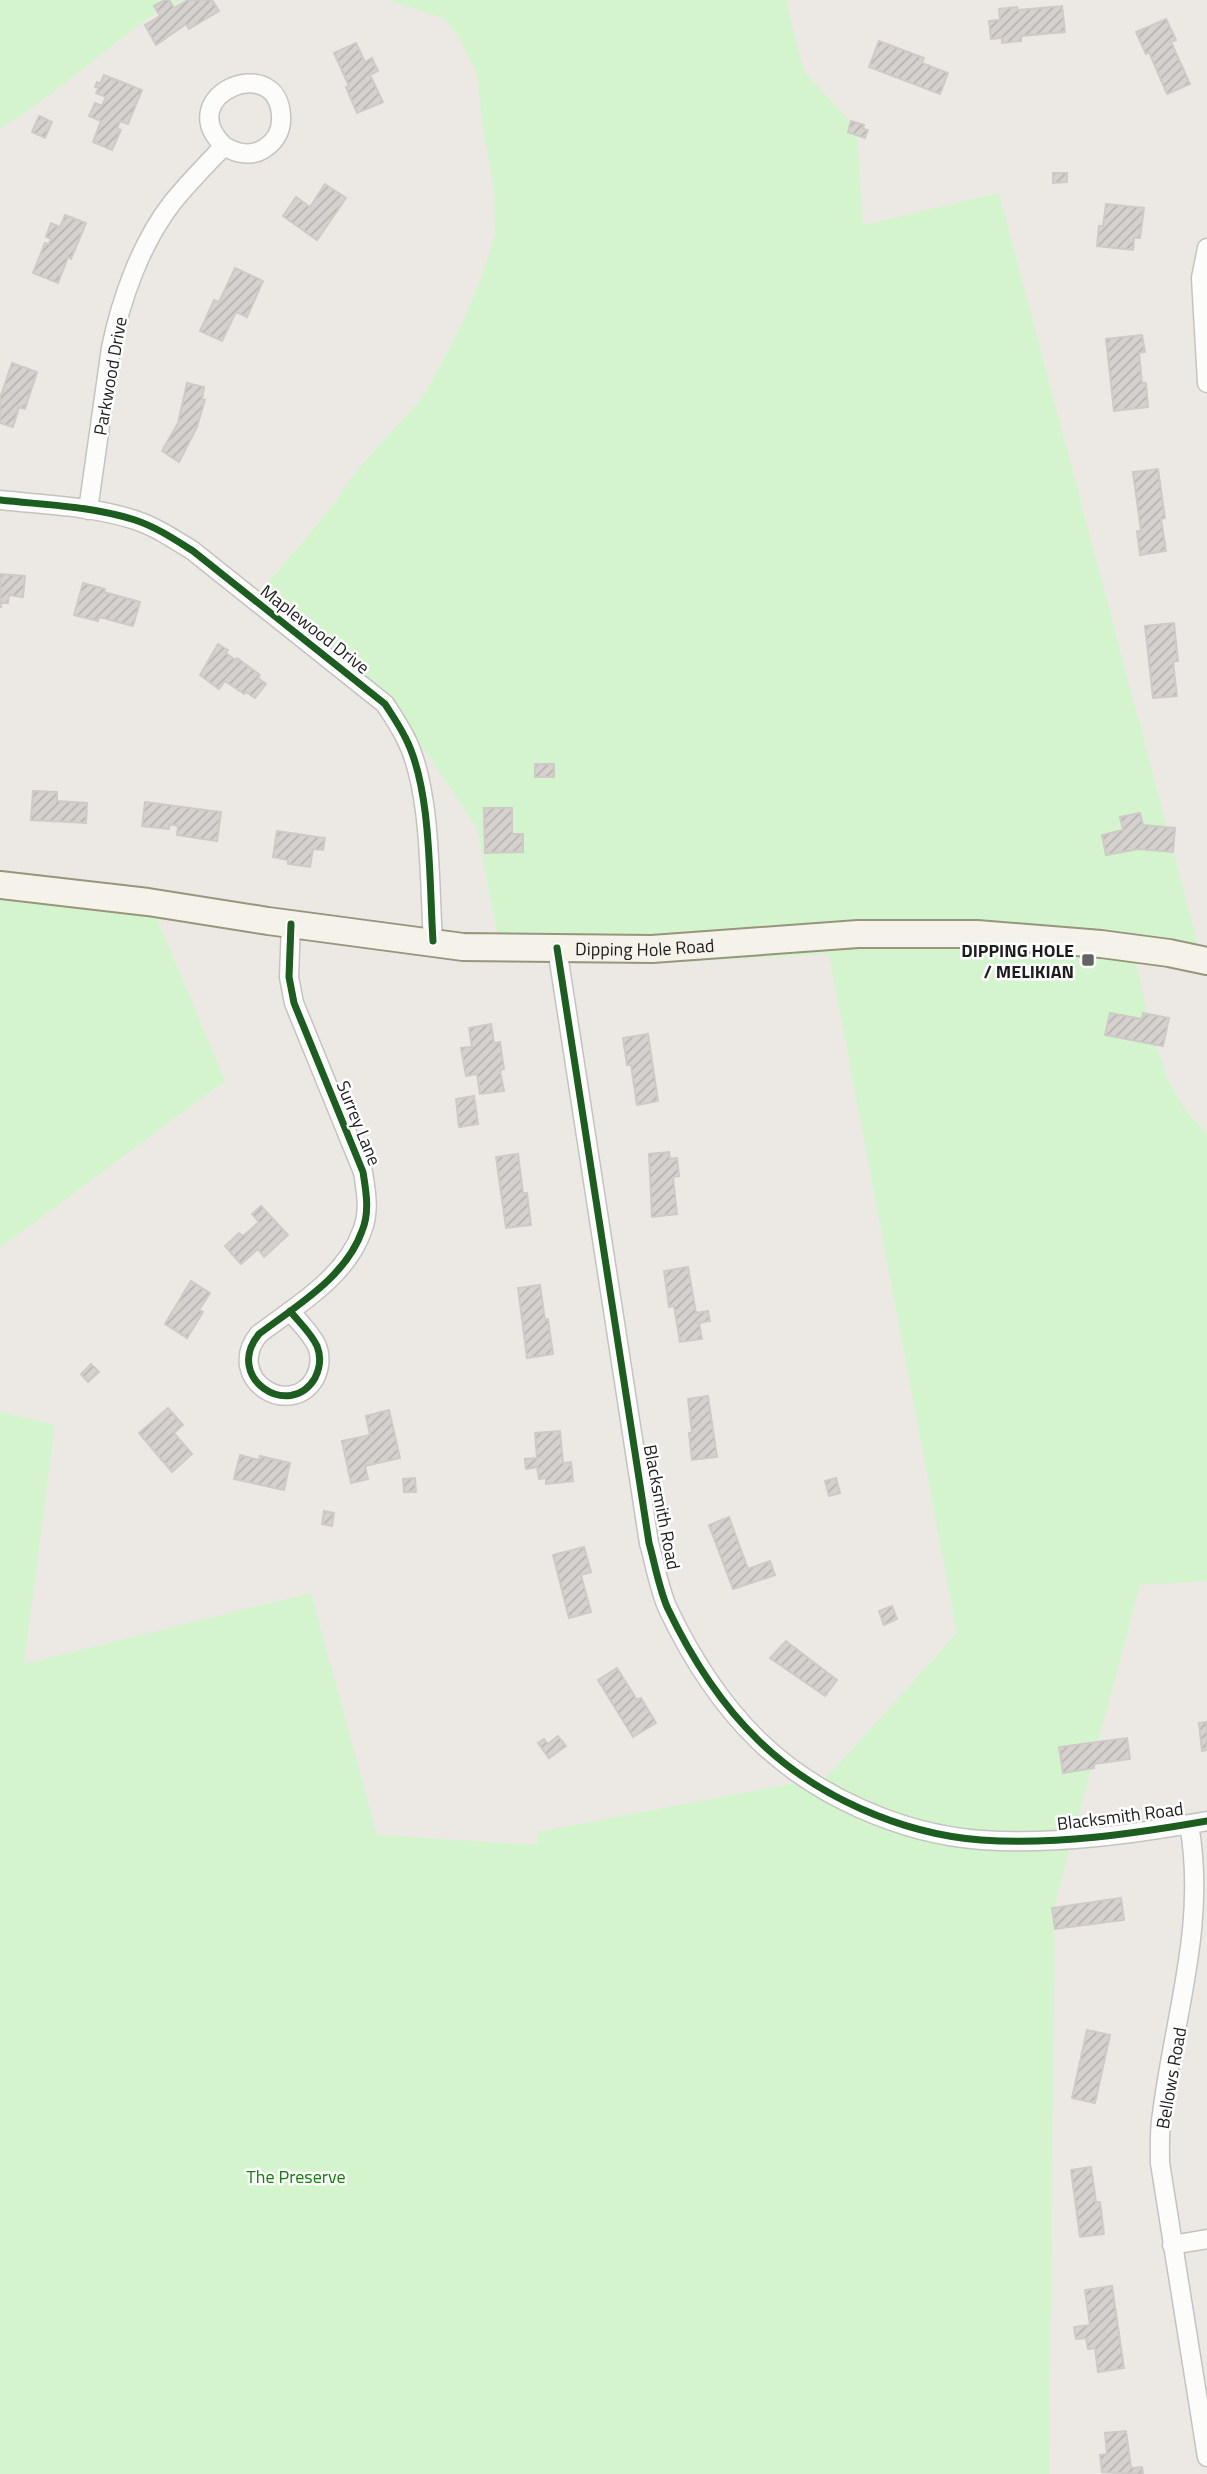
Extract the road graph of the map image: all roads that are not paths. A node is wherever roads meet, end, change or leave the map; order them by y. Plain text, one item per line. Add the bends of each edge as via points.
1 (224, 146) junction
2 (1207, 248) edge
3 (1207, 383) edge
4 (0, 500) edge
5 (88, 510) junction
6 (0, 885) edge
7 (291, 924) junction
8 (433, 941) junction
9 (557, 948) junction
10 (1207, 961) edge
11 (290, 1311) junction
12 (1198, 1822) edge
13 (1207, 2239) edge
14 (1172, 2245) junction
15 (1207, 2457) edge

1 - 1 street via 210,122 219,95 237,84 264,88 281,111 275,138 251,153 237,153
1 - 5 street, Parkwood Drive via 170,205 124,301 111,348
2 - 3 street via 1202,278
4 - 5 street, Maplewood Drive
5 - 8 street, Maplewood Drive via 136,520 193,551 385,704 406,738 419,775
6 - 7 main road, Dipping Hole Road
7 - 8 main road, Dipping Hole Road
7 - 11 street, Surrey Lane via 289,977 294,1003 363,1172 366,1212 354,1249 335,1273
8 - 9 main road, Dipping Hole Road via 463,947
9 - 10 main road, Dipping Hole Road via 652,949 833,935 977,934 1101,944
9 - 12 street, Blacksmith Road via 649,1543 667,1607 723,1700 758,1740 804,1776 854,1805 910,1828 979,1840 1069,1840
11 - 11 street, Surrey Lane via 317,1346 318,1369 300,1392 277,1395 263,1389 253,1377 249,1355 260,1334
12 - 14 street, Bellows Road via 1199,1924 1160,2132 1161,2180
13 - 14 street
14 - 15 street, Bellows Road

